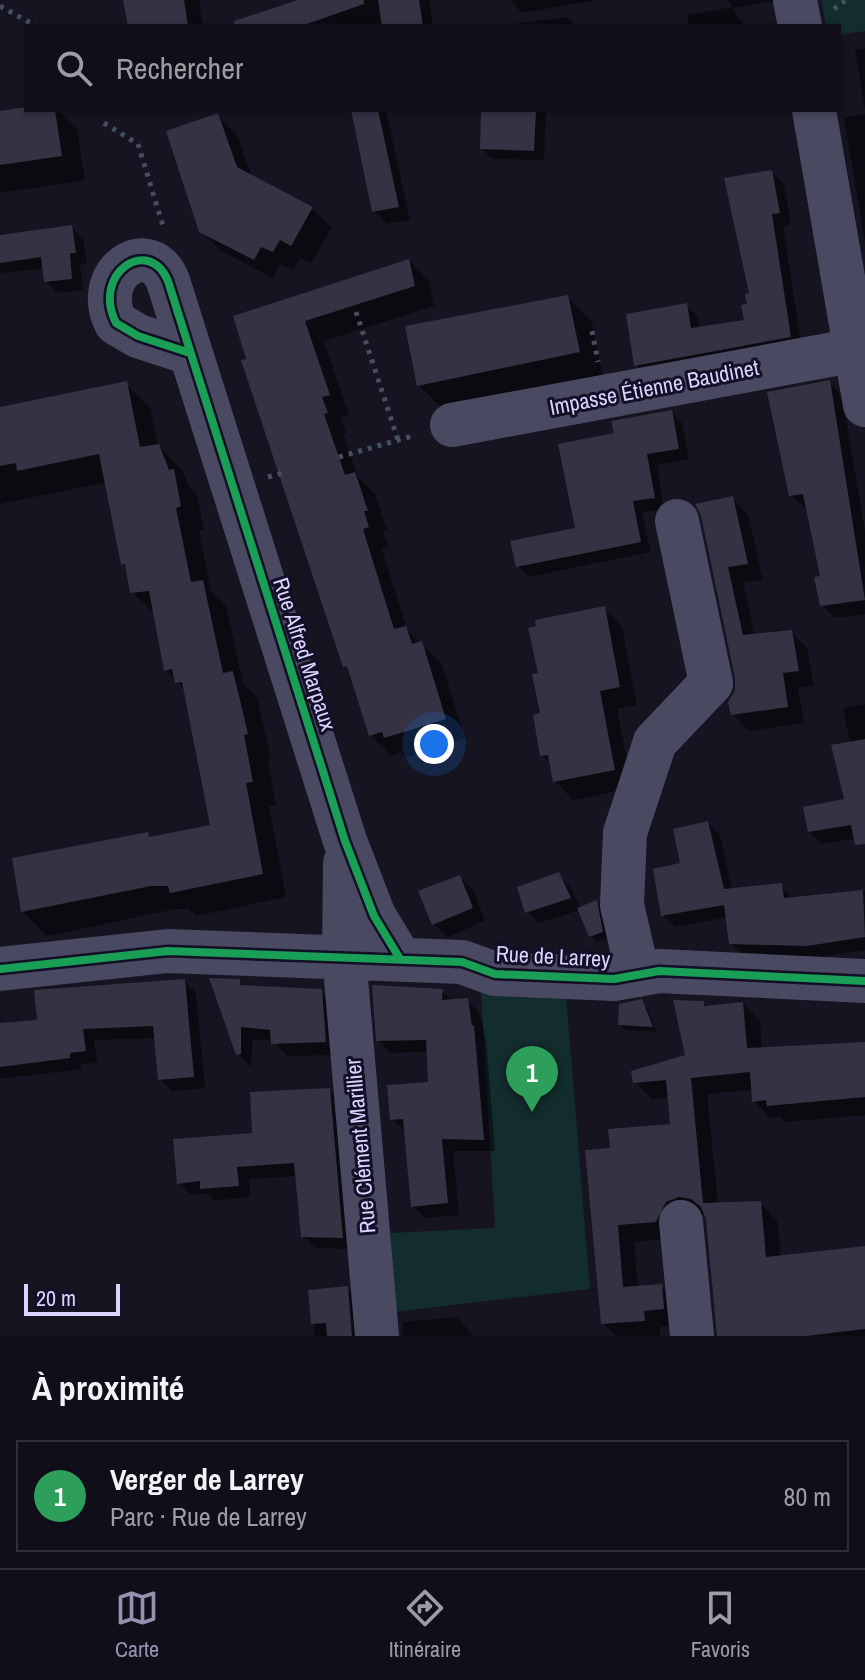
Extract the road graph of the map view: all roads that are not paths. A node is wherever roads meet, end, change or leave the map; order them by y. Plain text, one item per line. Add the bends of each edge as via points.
1 (795, 0) edge
2 (800, 24) edge
3 (814, 112) edge
4 (856, 350) junction
5 (190, 353) junction
6 (865, 405) edge
7 (452, 425) road end
8 (677, 521) dead end
9 (345, 841) junction
10 (344, 956) junction
11 (400, 959) junction
12 (0, 969) edge
13 (638, 975) junction
14 (865, 981) edge
15 (681, 1222) dead end
16 (377, 1336) edge
17 (692, 1336) edge

1 - 2 street
3 - 4 street
4 - 6 street
4 - 7 street, Impasse Étienne Baudinet
5 - 5 street, Rue Alfred Marpaux via 164,271 142,261 118,269 110,285 116,323
5 - 9 street, Rue Alfred Marpaux
8 - 13 street via 711,683 655,742 625,833 622,905
9 - 10 street, Rue Alfred Marpaux
9 - 11 street, Rue Alfred Marpaux via 374,916
10 - 11 street, Rue de Larrey
10 - 12 street, Rue de Larrey via 168,951
10 - 16 street, Rue Clément Marillier
11 - 13 street, Rue de Larrey via 462,962 495,974 614,979
13 - 14 street, Rue de Larrey via 659,971
15 - 17 street

